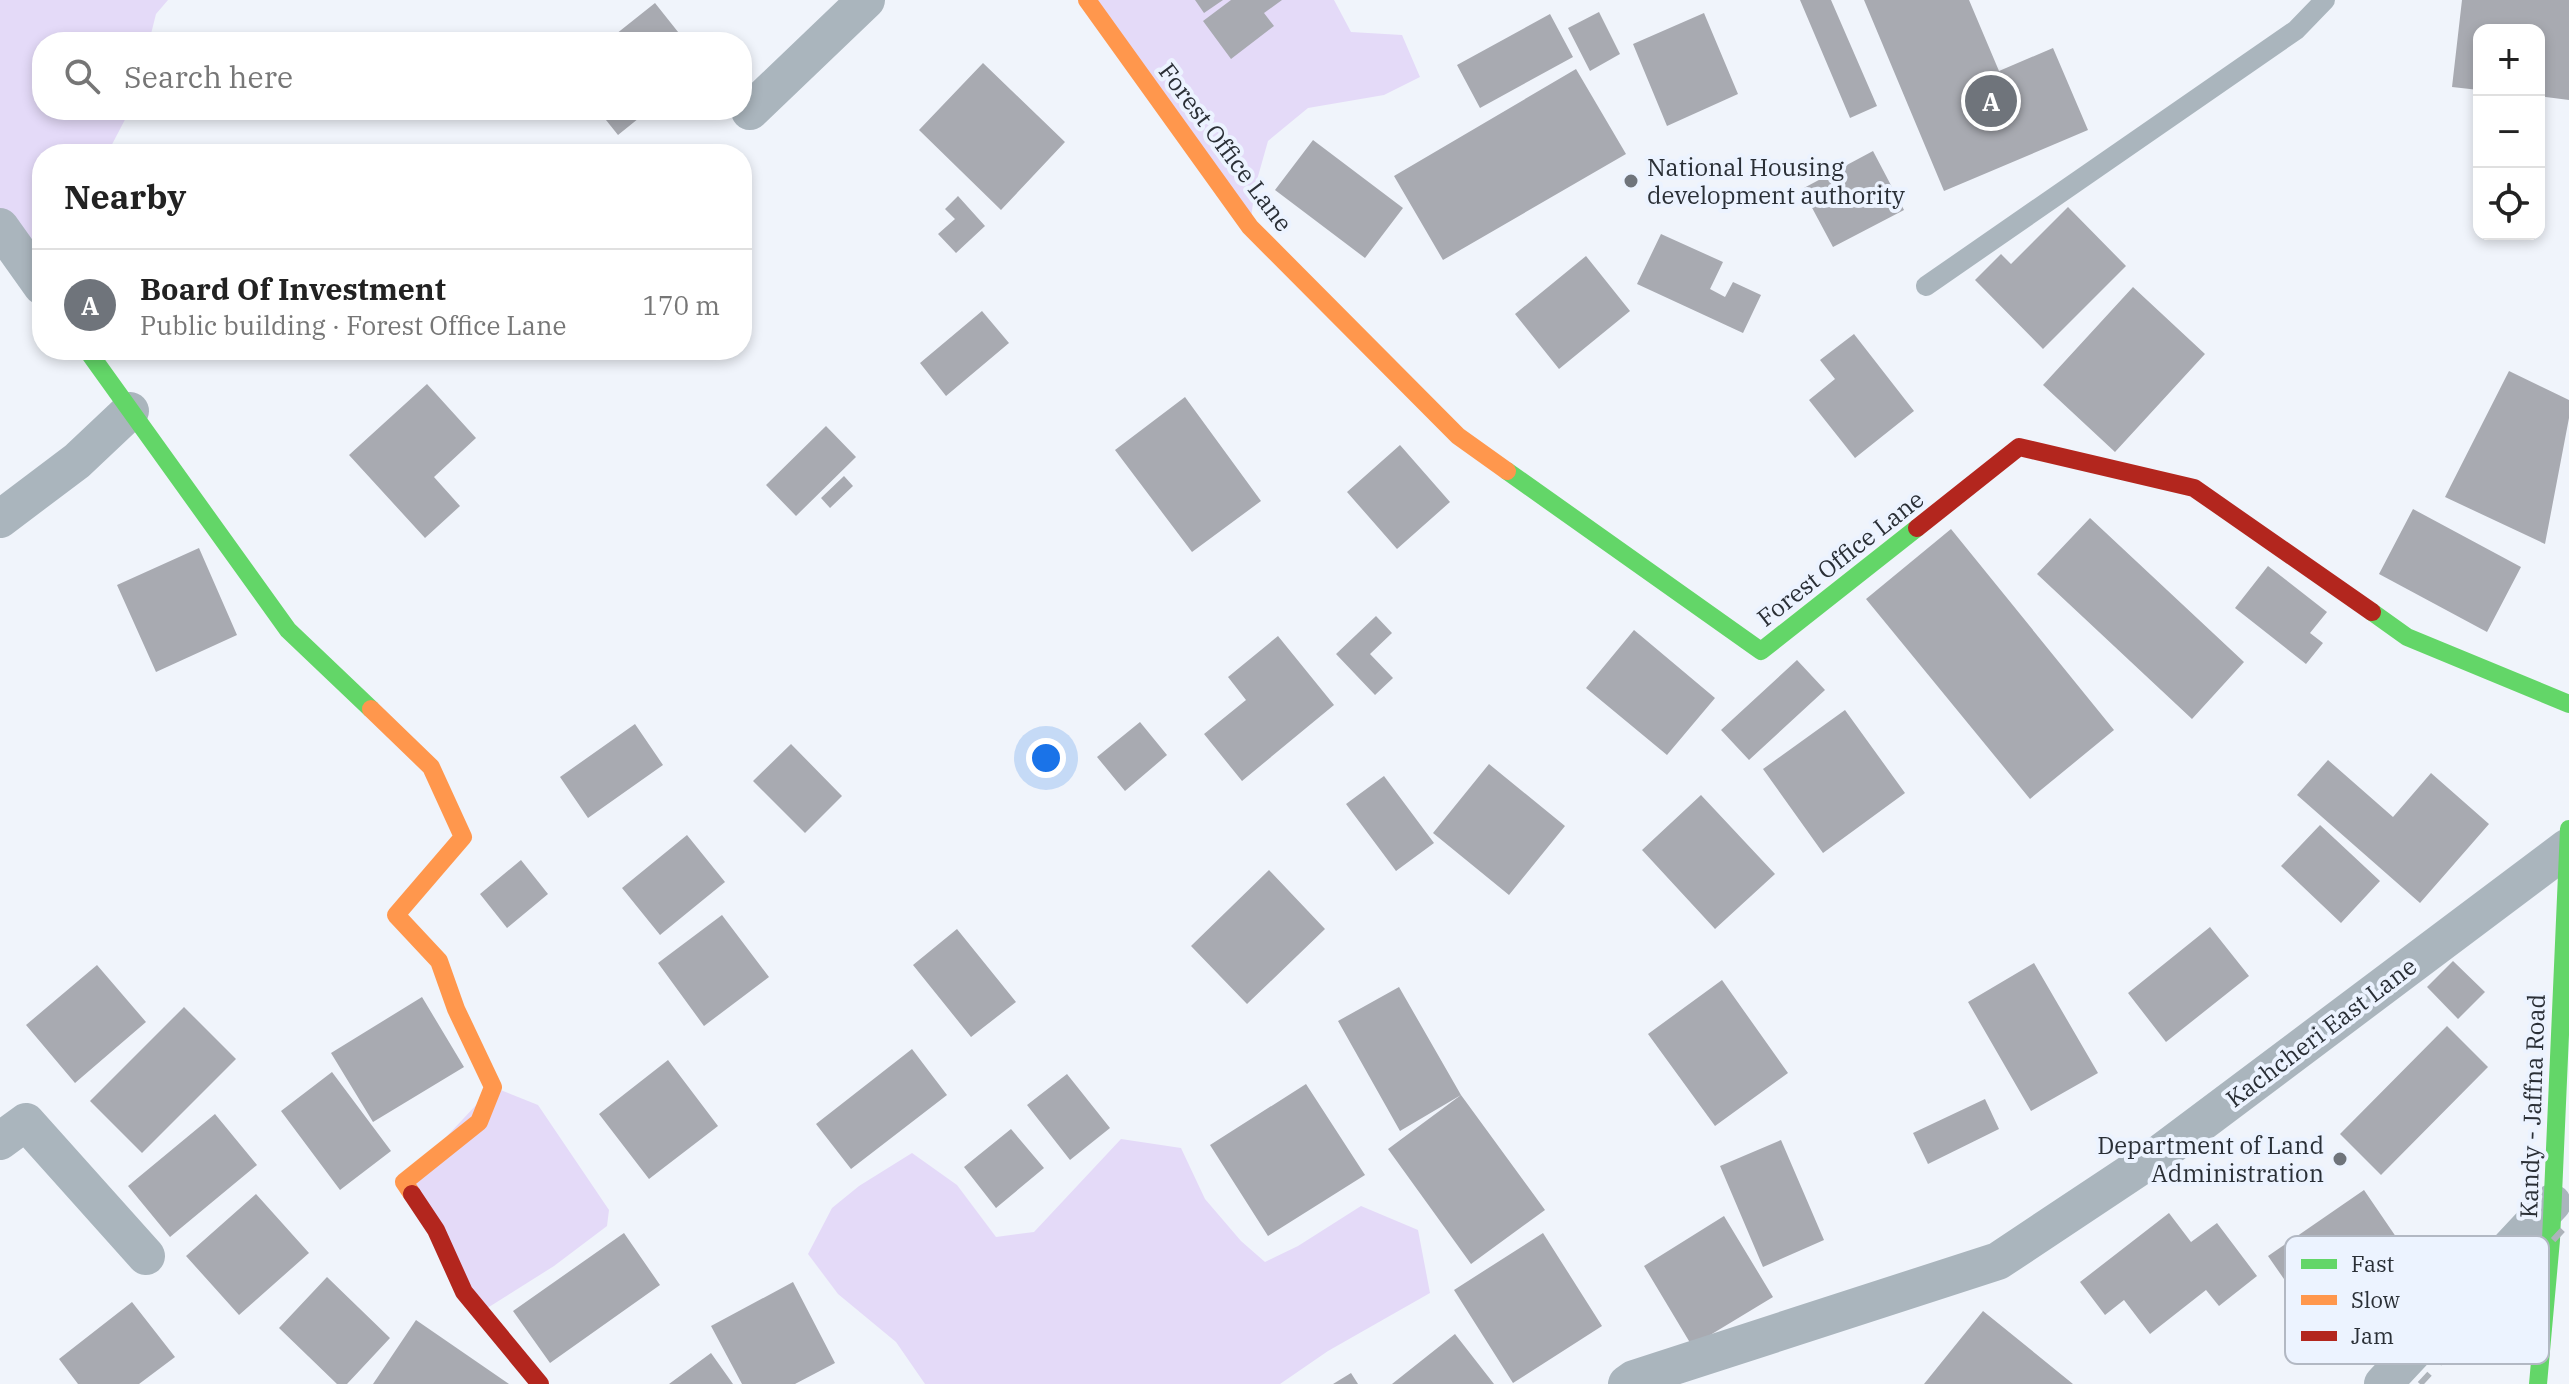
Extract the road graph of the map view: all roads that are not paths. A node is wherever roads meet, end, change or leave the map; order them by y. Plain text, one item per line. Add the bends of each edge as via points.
1 (866, 0) edge
2 (1087, 0) edge
3 (2325, 0) edge
4 (752, 109) edge
5 (0, 227) edge
6 (32, 272) edge
7 (1926, 286) dead end
8 (94, 360) edge
9 (130, 411) junction
10 (0, 519) edge
11 (2569, 704) edge
12 (2568, 838) edge
13 (0, 1141) edge
14 (2552, 1203) junction
15 (2521, 1236) edge
16 (2549, 1242) edge
17 (146, 1256) dead end
18 (2402, 1364) edge
19 (2540, 1364) edge
20 (540, 1384) edge
21 (1627, 1384) edge
22 (2383, 1384) edge
23 (2538, 1384) edge

1 - 4 street
2 - 11 main road, Forest Office Lane via 1250,227 1458,436 1761,651 2019,447 2194,488 2407,637
3 - 7 lane via 2296,30
5 - 6 street
8 - 9 main road
9 - 10 street via 77,461
9 - 20 main road via 288,630 431,767 463,837 396,915 439,961 493,1087 479,1122 404,1182 436,1230 464,1292
12 - 14 main road, Kandy - Jaffna Road
12 - 21 street, Kachcheri East Lane via 2162,1152 1998,1261
13 - 17 street via 26,1122
14 - 15 street
14 - 16 main road, Kandy - Jaffna Road
18 - 22 street
19 - 23 main road, Kandy - Jaffna Road

